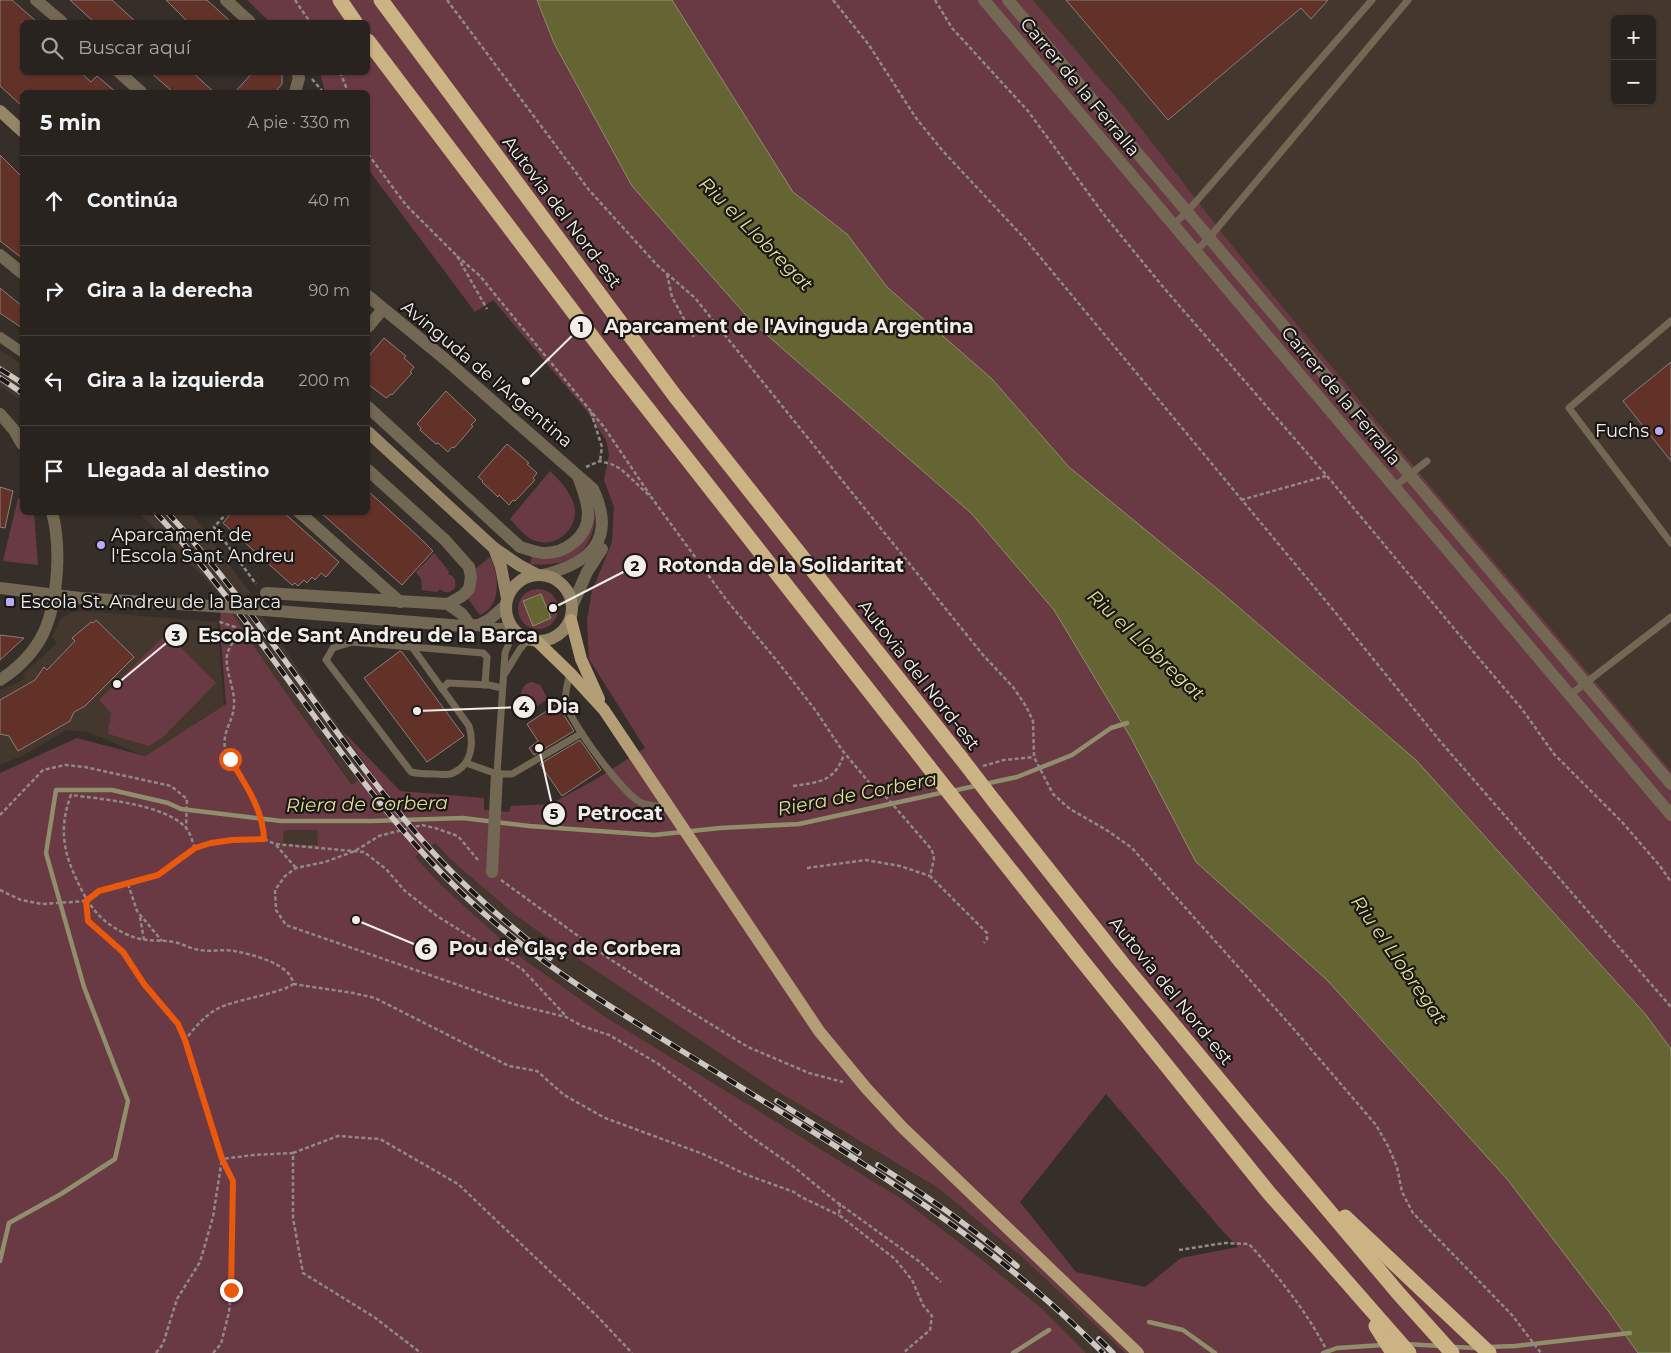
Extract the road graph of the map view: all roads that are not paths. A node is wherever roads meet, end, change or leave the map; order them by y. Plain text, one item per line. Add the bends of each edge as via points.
1 (36, 0) edge
2 (226, 0) edge
3 (340, 0) edge
4 (381, 0) edge
5 (984, 0) edge
6 (1008, 0) edge
7 (1372, 0) edge
8 (1408, 0) edge
9 (60, 20) edge
10 (248, 20) edge
11 (354, 20) edge
12 (370, 44) edge
13 (122, 75) edge
14 (303, 77) edge
15 (139, 90) edge
16 (297, 90) edge
17 (0, 112) edge
18 (20, 129) edge
19 (1187, 212) junction
20 (1173, 225) junction
21 (1209, 238) junction
22 (1196, 252) junction
23 (0, 255) edge
24 (20, 271) edge
25 (370, 298) edge
26 (383, 309) junction
27 (1671, 321) edge
28 (370, 325) edge
29 (0, 337) edge
30 (20, 351) edge
31 (370, 409) edge
32 (0, 414) edge
33 (370, 434) edge
34 (20, 440) edge
35 (1427, 461) dead end
36 (370, 472) edge
37 (1409, 475) junction
38 (580, 480) junction
39 (1394, 487) junction
40 (53, 515) edge
41 (301, 515) edge
42 (1671, 544) edge
43 (494, 548) junction
44 (539, 575) junction
45 (0, 588) edge
46 (266, 593) road end
47 (56, 596) junction
48 (400, 602) junction
49 (506, 602) junction
50 (448, 604) junction
51 (572, 604) junction
52 (1671, 617) edge
53 (571, 620) junction
54 (475, 625) junction
55 (513, 630) junction
56 (533, 641) junction
57 (412, 647) junction
58 (570, 673) junction
59 (504, 675) junction
60 (0, 680) edge
61 (1586, 683) junction
62 (485, 686) junction
63 (502, 688) junction
64 (442, 689) junction
65 (1570, 696) junction
66 (604, 710) junction
67 (582, 734) junction
68 (466, 763) junction
69 (497, 774) junction
70 (1671, 784) edge
71 (672, 812) junction
72 (1671, 815) edge
73 (492, 872) road end
74 (1295, 1170) junction
75 (1362, 1301) junction
76 (1138, 1353) edge
77 (1393, 1353) edge
78 (1409, 1353) edge
79 (1452, 1353) edge
80 (1489, 1353) edge

1 - 9 street
2 - 10 street
3 - 11 highway
4 - 74 highway, Autovia del Nord-est, bridge via 675,396 1122,963
5 - 20 street, Carrer de la Ferralla
6 - 19 street, Carrer de la Ferralla
7 - 19 lane
8 - 21 lane
12 - 75 highway, bridge via 615,367 928,766 1226,1140
13 - 15 street
14 - 16 street
17 - 18 main road
19 - 20 lane
19 - 21 street, Carrer de la Ferralla
20 - 22 street, Carrer de la Ferralla
21 - 22 lane
21 - 37 street, Carrer de la Ferralla
22 - 39 street, Carrer de la Ferralla
23 - 24 street
25 - 26 street, Avinguda de l'Argentina
26 - 28 street
26 - 38 street, Avinguda de l'Argentina via 446,360
27 - 42 lane via 1569,408
29 - 30 street
31 - 38 street via 520,547 534,552 545,553 571,546 586,528 588,514
32 - 34 street
33 - 43 main road
35 - 37 lane
36 - 50 street via 445,540 469,567 469,589
37 - 39 lane
37 - 61 street, Carrer de la Ferralla
38 - 44 street, Avinguda de l'Argentina via 593,489 601,511 598,538 591,553 578,562 560,571
38 - 51 street, Avinguda de l'Argentina via 590,477 601,487 610,523 602,550
39 - 65 street, Carrer de la Ferralla
40 - 47 street via 57,553
41 - 48 street
43 - 44 main road
43 - 49 main road via 501,567
44 - 49 main road via 518,581
44 - 51 main road via 551,577 564,586
45 - 47 street
46 - 48 street
47 - 54 street, bridge
47 - 60 street via 34,650 14,671
48 - 50 street
49 - 54 street via 490,619
49 - 55 main road via 506,617
50 - 54 street
51 - 53 main road
52 - 61 lane
53 - 56 main road via 555,638
53 - 66 main road via 582,659
54 - 55 street
55 - 56 main road
55 - 59 lane via 505,653
56 - 58 main road
56 - 59 lane via 520,649
57 - 62 lane via 483,653 487,657
57 - 64 lane
57 - 68 lane via 352,642 333,648 326,660 411,772 452,774
58 - 66 main road
58 - 67 lane via 566,703
59 - 63 lane
61 - 65 lane
61 - 70 street, Carrer de la Ferralla
62 - 63 lane
62 - 64 lane via 448,683
63 - 69 lane
64 - 68 lane via 469,726 472,738
65 - 72 street, Carrer de la Ferralla
66 - 71 main road
67 - 69 lane via 512,774
67 - 71 lane via 630,796 641,803
68 - 69 lane
69 - 73 street
71 - 76 main road via 819,1031 866,1088 902,1127
74 - 79 highway, Autovia del Nord-est
74 - 80 highway
75 - 77 highway
75 - 78 highway

